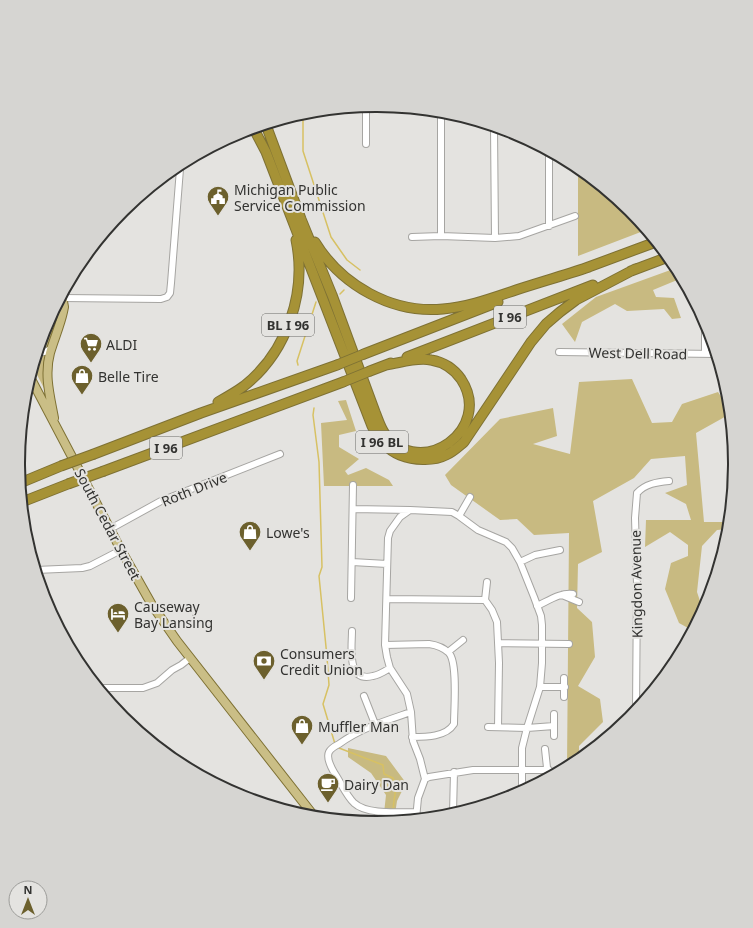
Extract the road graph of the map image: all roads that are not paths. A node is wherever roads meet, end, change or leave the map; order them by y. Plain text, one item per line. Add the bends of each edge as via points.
1 (366, 112) edge
2 (441, 118) edge
3 (268, 130) edge
4 (494, 133) edge
5 (256, 134) edge
6 (366, 144) dead end
7 (549, 158) edge
8 (180, 173) edge
9 (286, 202) junction
10 (298, 207) junction
11 (575, 216) dead end
12 (549, 226) junction
13 (441, 236) junction
14 (412, 237) dead end
15 (494, 238) junction
16 (650, 244) edge
17 (662, 259) edge
18 (589, 267) junction
19 (635, 269) junction
20 (66, 299) edge
21 (63, 305) edge
22 (705, 340) edge
23 (52, 348) junction
24 (44, 352) edge
25 (559, 352) dead end
26 (705, 354) junction
27 (710, 354) edge
28 (386, 365) junction
29 (34, 385) edge
30 (201, 413) junction
31 (56, 426) junction
32 (280, 454) dead end
33 (26, 481) edge
34 (669, 481) dead end
35 (353, 485) dead end
36 (470, 497) dead end
37 (27, 500) edge
38 (353, 510) junction
39 (410, 510) junction
40 (459, 516) junction
41 (110, 529) junction
42 (121, 550) junction
43 (560, 550) dead end
44 (352, 562) junction
45 (520, 562) junction
46 (387, 564) junction
47 (42, 570) edge
48 (487, 582) dead end
49 (573, 594) dead end
50 (562, 595) junction
51 (351, 598) dead end
52 (387, 599) junction
53 (485, 600) junction
54 (579, 602) dead end
55 (537, 606) junction
56 (352, 631) dead end
57 (463, 640) dead end
58 (498, 643) junction
59 (542, 643) junction
60 (569, 644) dead end
61 (385, 645) junction
62 (448, 652) junction
63 (190, 658) junction
64 (390, 668) junction
65 (564, 678) dead end
66 (540, 687) junction
67 (565, 687) junction
68 (106, 688) edge
69 (364, 696) dead end
70 (564, 697) dead end
71 (636, 701) edge
72 (411, 712) junction
73 (554, 714) dead end
74 (375, 724) junction
75 (554, 726) junction
76 (488, 727) dead end
77 (498, 727) junction
78 (527, 728) junction
79 (554, 736) dead end
80 (412, 737) junction
81 (545, 749) dead end
82 (522, 770) junction
83 (548, 770) edge
84 (454, 772) junction
85 (543, 773) edge
86 (425, 779) junction
87 (522, 784) edge
88 (453, 807) edge
89 (309, 809) edge
90 (416, 813) edge
91 (406, 814) edge

1 - 6 street
2 - 13 street
3 - 10 highway, I 96 BL
4 - 15 street
5 - 9 highway, I 96 BL via 266,152
7 - 12 street
8 - 20 street via 170,293 167,297
9 - 19 highway, I 96 BL via 372,426 381,440 393,451 414,458 431,459 445,456 464,442 531,342 546,324 576,300
9 - 30 highway, BL I 96 via 299,261 299,287 290,322 276,350 256,375 234,393
10 - 18 highway, I 96 BL via 320,250 340,273 370,294 410,308 433,310 463,306
10 - 28 highway, I 96 BL via 385,433 400,447 419,452 437,450 455,439 465,424 469,405 466,389 457,374 444,364 431,360
11 - 12 street
12 - 15 street via 519,236
13 - 14 street
13 - 15 street
16 - 18 highway, I 96
17 - 19 highway, I 96
18 - 30 highway, I 96, bridge via 364,354
19 - 28 highway, I 96
21 - 23 main road
22 - 26 street
23 - 24 street
23 - 31 main road via 47,378
25 - 26 street, West Dell Road
26 - 27 street, West Dell Road
28 - 37 highway, I 96, bridge
29 - 31 main road, South Cedar Street
30 - 33 highway, I 96, bridge
31 - 41 main road, South Cedar Street
32 - 41 street, Roth Drive via 161,501
34 - 71 street, Kingdon Avenue via 658,482 642,488 637,493
35 - 38 street
36 - 40 street
38 - 39 street
38 - 44 street
39 - 40 street via 446,511
39 - 46 street via 400,516 390,531
40 - 45 street via 478,530 506,542
41 - 42 main road, South Cedar Street
42 - 47 street via 82,568
42 - 63 main road, South Cedar Street via 152,605
43 - 45 street via 535,555
44 - 46 street
44 - 51 street
45 - 55 street
46 - 52 street
48 - 53 street
49 - 50 street
50 - 54 street
50 - 55 street
52 - 53 street
52 - 61 street
53 - 58 street via 497,622
55 - 59 street via 541,616
56 - 64 street via 352,662 356,674 372,676
57 - 62 street
58 - 59 street
58 - 77 street
59 - 60 street
59 - 66 street
61 - 62 street via 429,644
61 - 64 street
62 - 80 street via 454,665 454,724 450,730 438,735
63 - 68 street via 148,687
63 - 89 main road, South Cedar Street
64 - 72 street via 407,694
65 - 67 street
66 - 67 street
66 - 78 street
67 - 70 street
69 - 74 street
72 - 74 street
72 - 80 street
73 - 75 street
74 - 91 street via 351,735 332,748 328,757 333,771 358,806 374,811
75 - 78 street
75 - 79 street
76 - 77 street
77 - 78 street
78 - 82 street via 522,748
80 - 86 street
81 - 83 street
82 - 84 street via 487,769
82 - 85 street
82 - 87 street
84 - 86 street
84 - 88 street
86 - 90 street via 418,798

